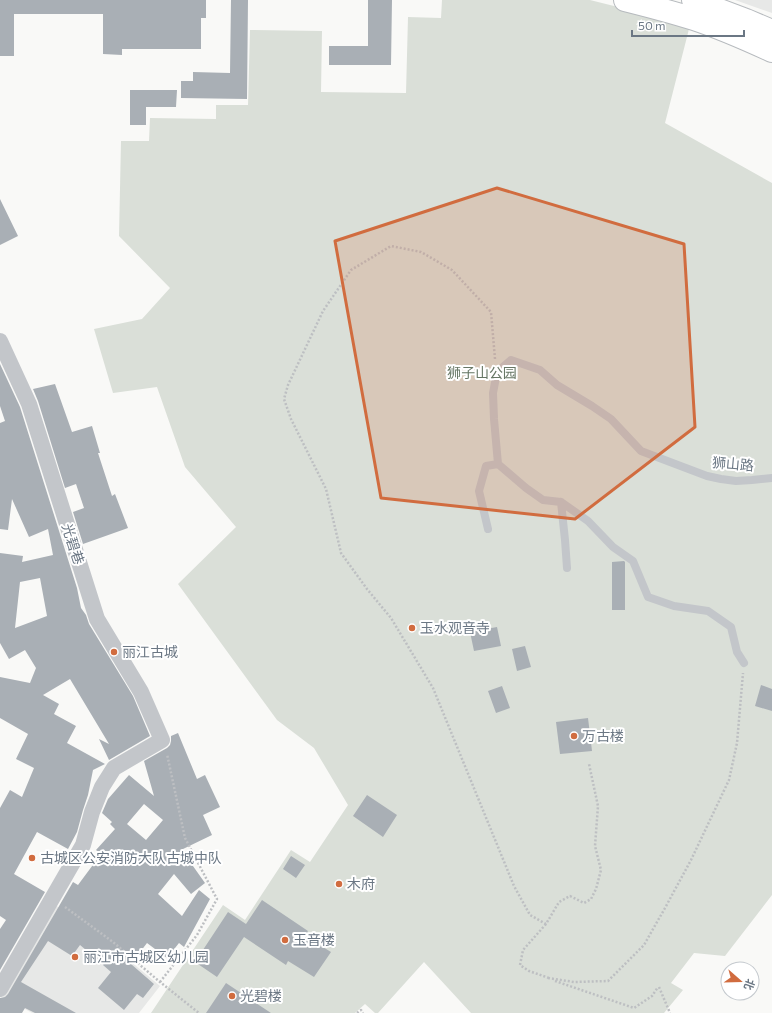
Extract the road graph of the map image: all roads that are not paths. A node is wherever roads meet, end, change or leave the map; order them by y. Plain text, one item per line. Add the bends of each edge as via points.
1 (625, 0) edge
2 (693, 0) edge
3 (772, 31) edge
4 (772, 51) edge
5 (0, 341) edge
6 (498, 464) junction
7 (772, 478) edge
8 (561, 502) junction
9 (488, 529) dead end
10 (567, 568) dead end
11 (744, 663) road end
12 (0, 989) edge

1 - 4 main road via 695,19
2 - 3 main road
5 - 12 street, 光碧巷 via 29,404 97,619 141,692 162,740 114,768 102,787 83,845
6 - 7 lane, 狮山路 via 493,393 496,372 511,360 540,370 557,385 611,419 641,451 706,476 736,481
6 - 8 lane via 543,500
6 - 9 lane via 486,466 479,491
8 - 10 lane
8 - 11 lane via 633,561 648,597 674,606 708,611 731,627 737,652

